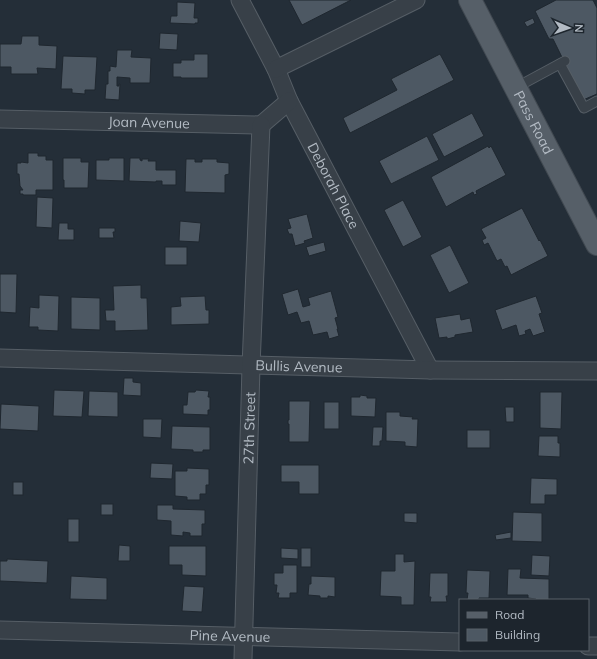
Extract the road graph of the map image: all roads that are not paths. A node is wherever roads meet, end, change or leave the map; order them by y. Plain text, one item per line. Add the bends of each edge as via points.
1 (240, 0) edge
2 (416, 0) edge
3 (470, 0) edge
4 (276, 69) junction
5 (515, 88) junction
6 (289, 101) junction
7 (597, 101) edge
8 (0, 119) edge
9 (261, 125) junction
10 (597, 244) edge
11 (0, 358) edge
12 (251, 366) junction
13 (430, 370) junction
14 (597, 371) edge
15 (0, 630) edge
16 (244, 636) junction
17 (459, 642) edge
18 (243, 659) edge

1 - 4 street, Deborah Place
2 - 4 street
3 - 5 main road, Pass Road
4 - 6 street, Deborah Place
5 - 7 lane via 562,63 584,108
5 - 10 main road, Pass Road
6 - 9 street
6 - 13 street, Deborah Place
8 - 9 street, Joan Avenue
9 - 12 street, 27th Street
11 - 12 street, Bullis Avenue
12 - 13 street, Bullis Avenue
12 - 16 street, 27th Street
13 - 14 street, Bullis Avenue
15 - 16 street, Pine Avenue
16 - 17 street, Pine Avenue
16 - 18 street, 27th Street

